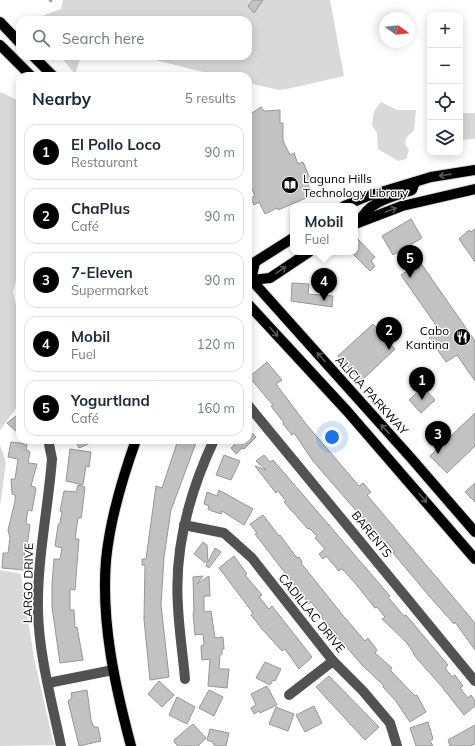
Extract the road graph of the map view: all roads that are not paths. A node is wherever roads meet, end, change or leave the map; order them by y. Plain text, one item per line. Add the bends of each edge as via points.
1 (0, 22) edge
2 (16, 39) edge
3 (0, 45) edge
4 (37, 60) edge
5 (27, 72) edge
6 (49, 72) edge
7 (475, 170) edge
8 (415, 182) junction
9 (475, 189) edge
10 (353, 203) edge
11 (358, 221) edge
12 (358, 222) edge
13 (290, 240) edge
14 (304, 255) edge
15 (252, 270) edge
16 (252, 279) edge
17 (252, 282) edge
18 (252, 308) edge
19 (252, 410) edge
20 (49, 444) dead end
21 (135, 444) edge
22 (212, 444) edge
23 (411, 458) junction
24 (397, 469) junction
25 (184, 525) junction
26 (475, 532) edge
27 (475, 559) edge
28 (334, 661) junction
29 (113, 670) junction
30 (186, 679) dead end
31 (475, 681) edge
32 (48, 683) junction
33 (289, 695) dead end
34 (61, 746) edge
35 (131, 746) edge
36 (397, 746) edge

1 - 2 main road
3 - 5 main road
4 - 6 main road
7 -> 8 main road via 431,176
8 - 10 main road
8 - 11 main road via 412,190 374,204
12 -> 9 main road via 402,206
13 - 15 main road via 255,262
16 -> 14 main road via 270,278
23 -> 17 main road, ALICIA PARKWAY
18 -> 24 main road
19 - 31 street, BARENTS
20 - 32 street, LARGO DRIVE via 52,459 39,565 38,612
21 - 29 main road via 117,501 106,560 106,620
22 - 25 street via 197,479
23 - 24 main road
23 - 26 main road, ALICIA PARKWAY
24 -> 27 main road
25 - 28 street, CADILLAC DRIVE via 224,533 252,558
25 - 30 street via 179,557 177,605
28 - 33 street
28 - 36 street, CADILLAC DRIVE via 390,723
29 - 32 street
29 - 35 main road
32 - 34 street, LARGO DRIVE

